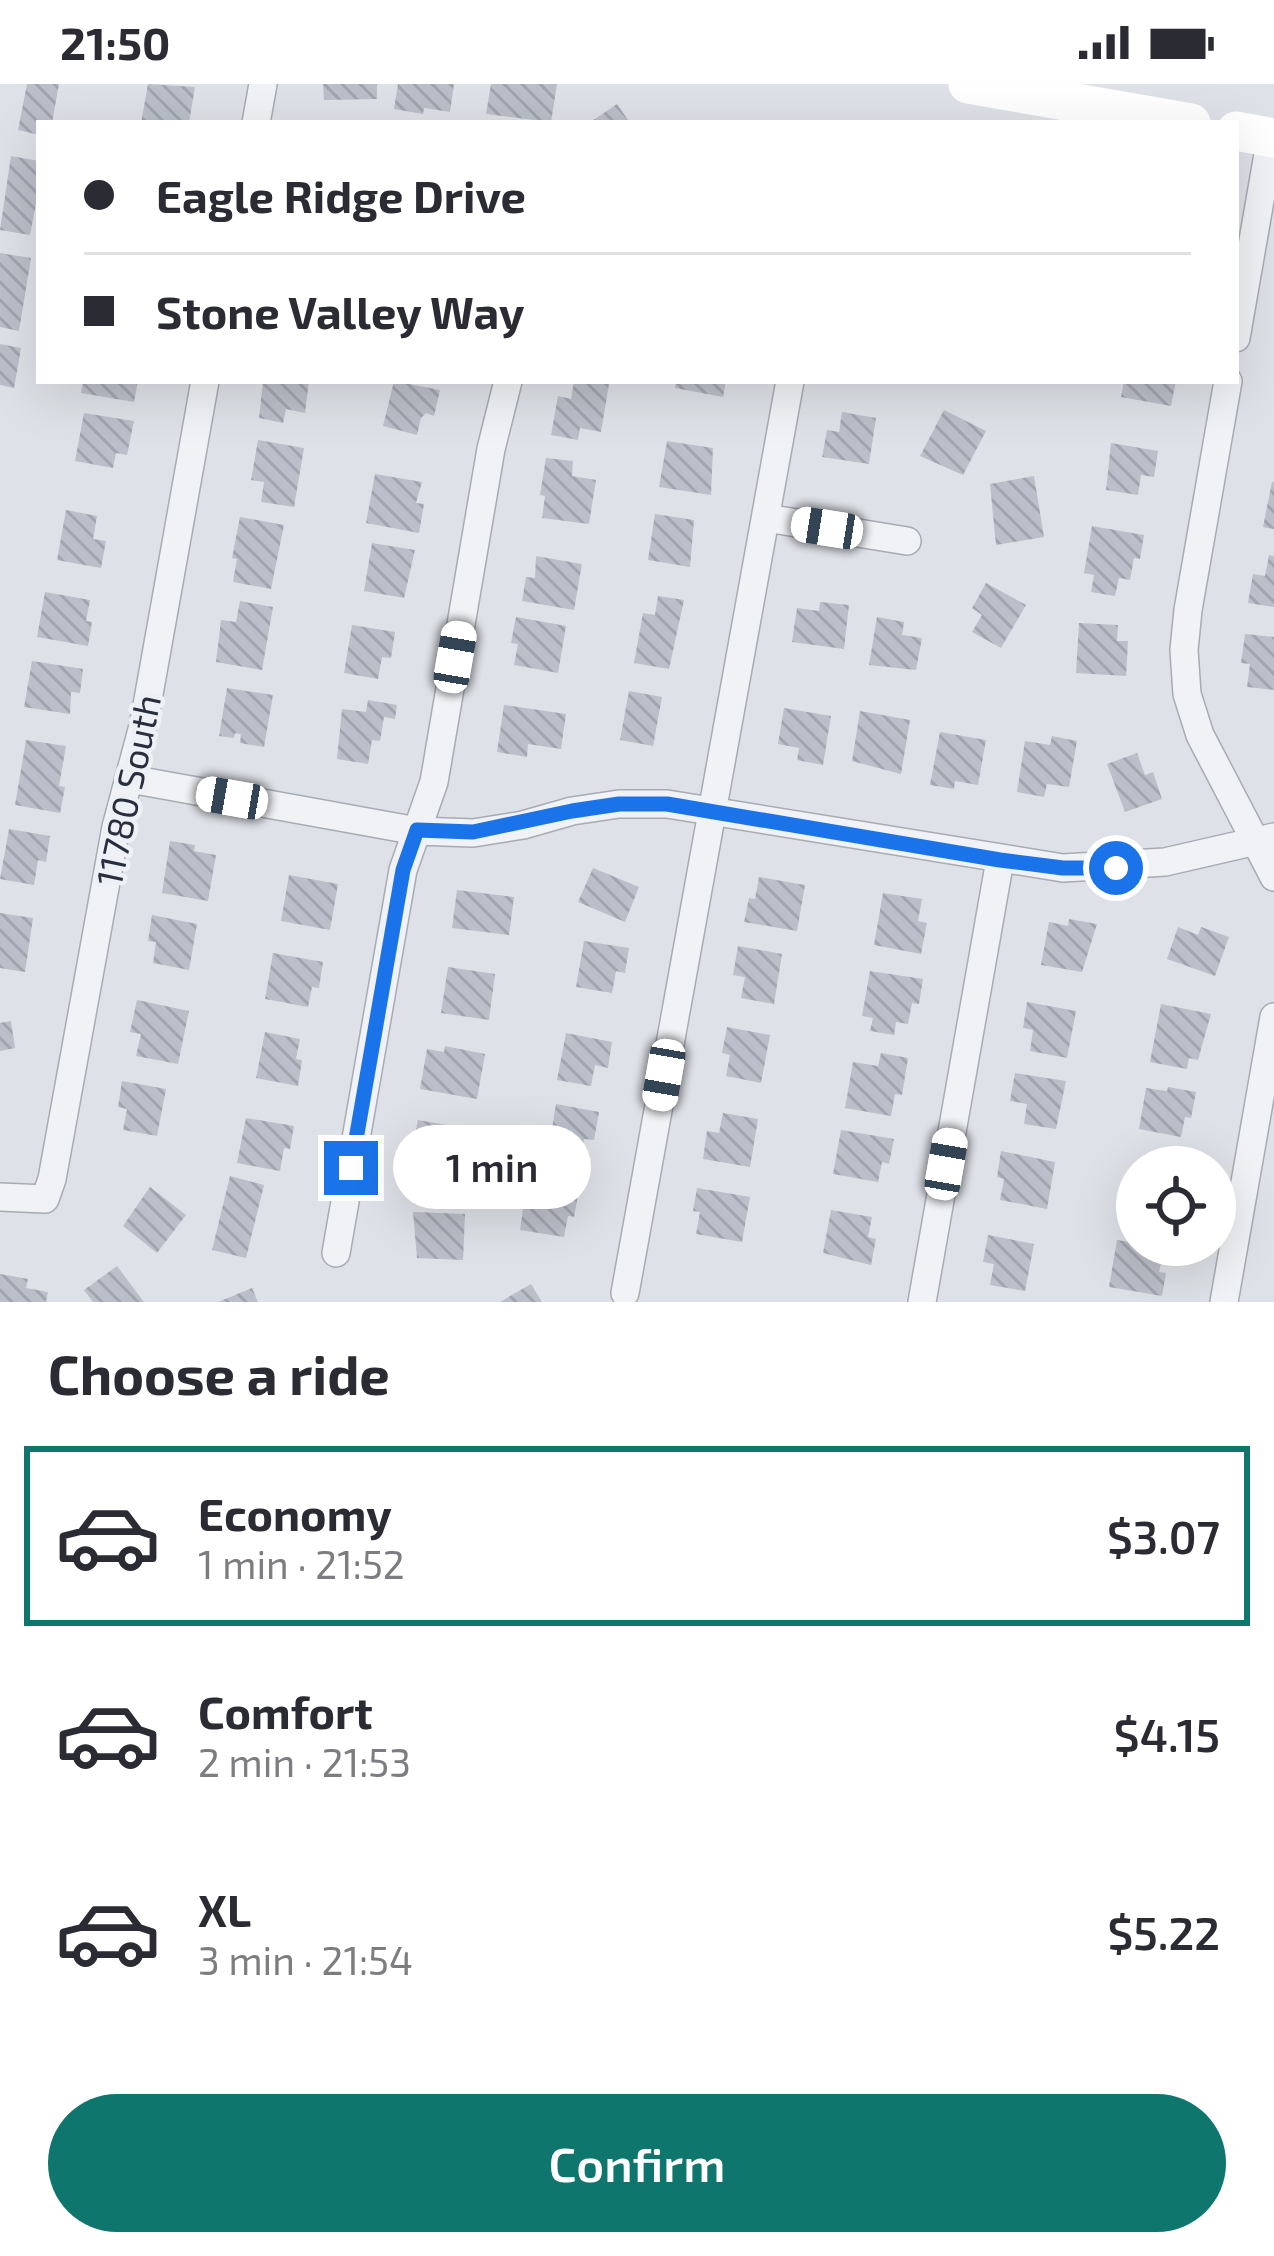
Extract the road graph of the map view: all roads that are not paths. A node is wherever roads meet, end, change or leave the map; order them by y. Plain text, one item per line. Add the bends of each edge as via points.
1 (262, 84) edge
2 (968, 84) edge
3 (256, 120) edge
4 (1174, 120) edge
5 (1260, 135) edge
6 (1239, 305) edge
7 (204, 384) edge
8 (507, 384) edge
9 (789, 384) edge
10 (1228, 384) edge
11 (766, 518) junction
12 (908, 541) dead end
13 (130, 779) junction
14 (713, 812) junction
15 (417, 830) junction
16 (1265, 839) edge
17 (1000, 860) junction
18 (1274, 877) edge
19 (1274, 1017) edge
20 (0, 1197) edge
21 (336, 1252) dead end
22 (626, 1293) dead end
23 (922, 1302) edge
24 (1224, 1302) edge

1 - 3 street
2 - 4 street
5 - 6 street
7 - 13 street, 11780 South
8 - 15 street via 434,782
9 - 11 street
10 - 16 street via 1184,650 1187,694 1200,735
11 - 12 street
11 - 14 street
13 - 15 street
13 - 20 street, 11780 South via 45,1198
14 - 15 street via 619,804 473,832
14 - 17 street
14 - 22 street
15 - 21 street via 403,870
16 - 17 street via 1116,868
16 - 18 street
17 - 23 street
19 - 24 street

